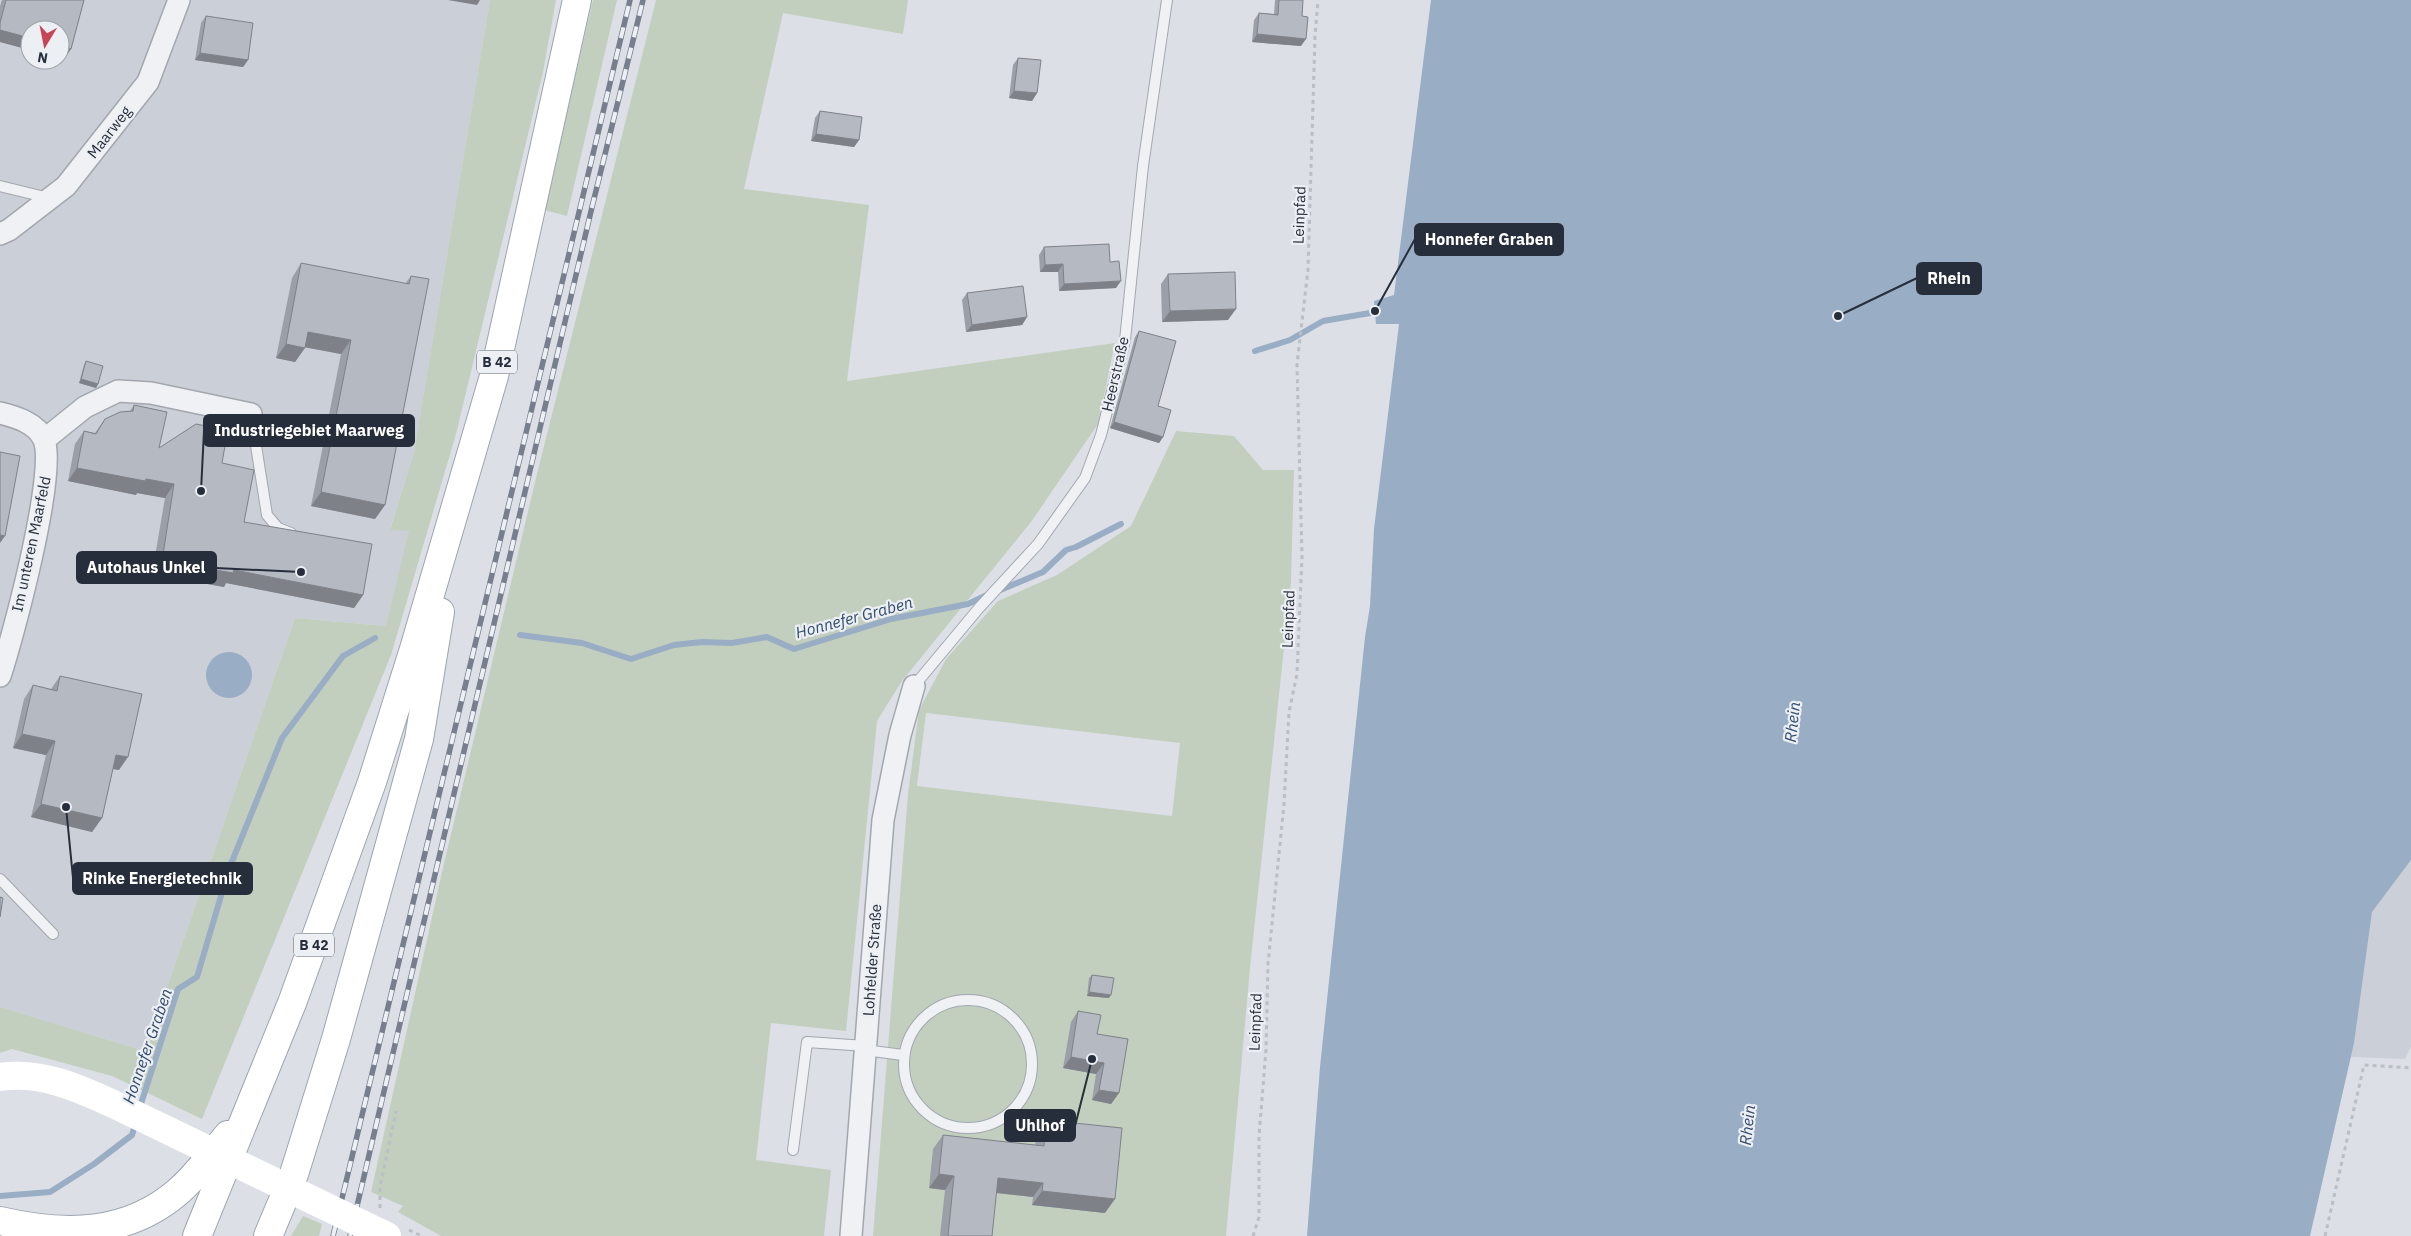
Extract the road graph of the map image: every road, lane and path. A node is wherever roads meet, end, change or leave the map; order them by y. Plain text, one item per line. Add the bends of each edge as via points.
1 (577, 0) edge
2 (1167, 0) edge
3 (1318, 0) edge
4 (175, 1) edge
5 (0, 186) edge
6 (50, 198) junction
7 (0, 234) edge
8 (0, 413) edge
9 (251, 414) joint
10 (44, 440) junction
11 (459, 498) junction
12 (306, 537) edge
13 (0, 676) edge
14 (914, 686) joint
15 (0, 879) edge
16 (54, 934) dead end
17 (865, 1048) junction
18 (903, 1055) junction
19 (2411, 1068) edge
20 (0, 1077) edge
21 (252, 1107) junction
22 (396, 1111) dead end
23 (793, 1150) dead end
24 (289, 1188) junction
25 (0, 1221) edge
26 (384, 1226) edge
27 (197, 1236) edge
28 (268, 1236) edge
29 (851, 1236) edge
30 (1253, 1236) edge
31 (2326, 1236) edge

1 - 11 main road, B 42 via 494,376
2 - 14 lane, Heerstraße via 1143,166 1125,340 1101,435 1085,478 1038,544
3 - 30 path, Leinpfad via 1308,270 1297,364 1302,556 1297,674 1289,712 1284,804 1268,964 1259,1136 1259,1217
4 - 6 street, Maarweg via 148,82 66,186
5 - 6 lane
6 - 7 street, Maarweg
8 - 10 street via 36,428
9 - 10 street via 151,393 118,391 85,407
9 - 12 lane via 268,515 278,528
10 - 13 street, Im unteren Maarfeld via 48,463 34,546
11 - 21 main road, B 42 via 372,782
11 - 24 main road via 419,739 336,1040
14 - 17 street, Lohfelder Straße via 900,735 883,820
15 - 16 lane
17 - 18 lane
17 - 23 lane via 807,1042
17 - 29 street, Lohfelder Straße
18 - 18 lane via 904,1078 912,1098 926,1114 945,1125 967,1129 988,1126 1008,1115 1022,1099 1031,1079 1032,1057 1026,1037 1015,1020 998,1007 979,1000 958,1000 932,1010 909,1036
19 - 31 path via 2364,1065
20 - 24 main road, bridge via 15,1075 70,1086
21 - 25 main road via 180,1191 131,1222 93,1232 74,1233
21 - 27 main road, B 42
22 - 26 path via 380,1187
24 - 26 main road, bridge
24 - 28 main road

